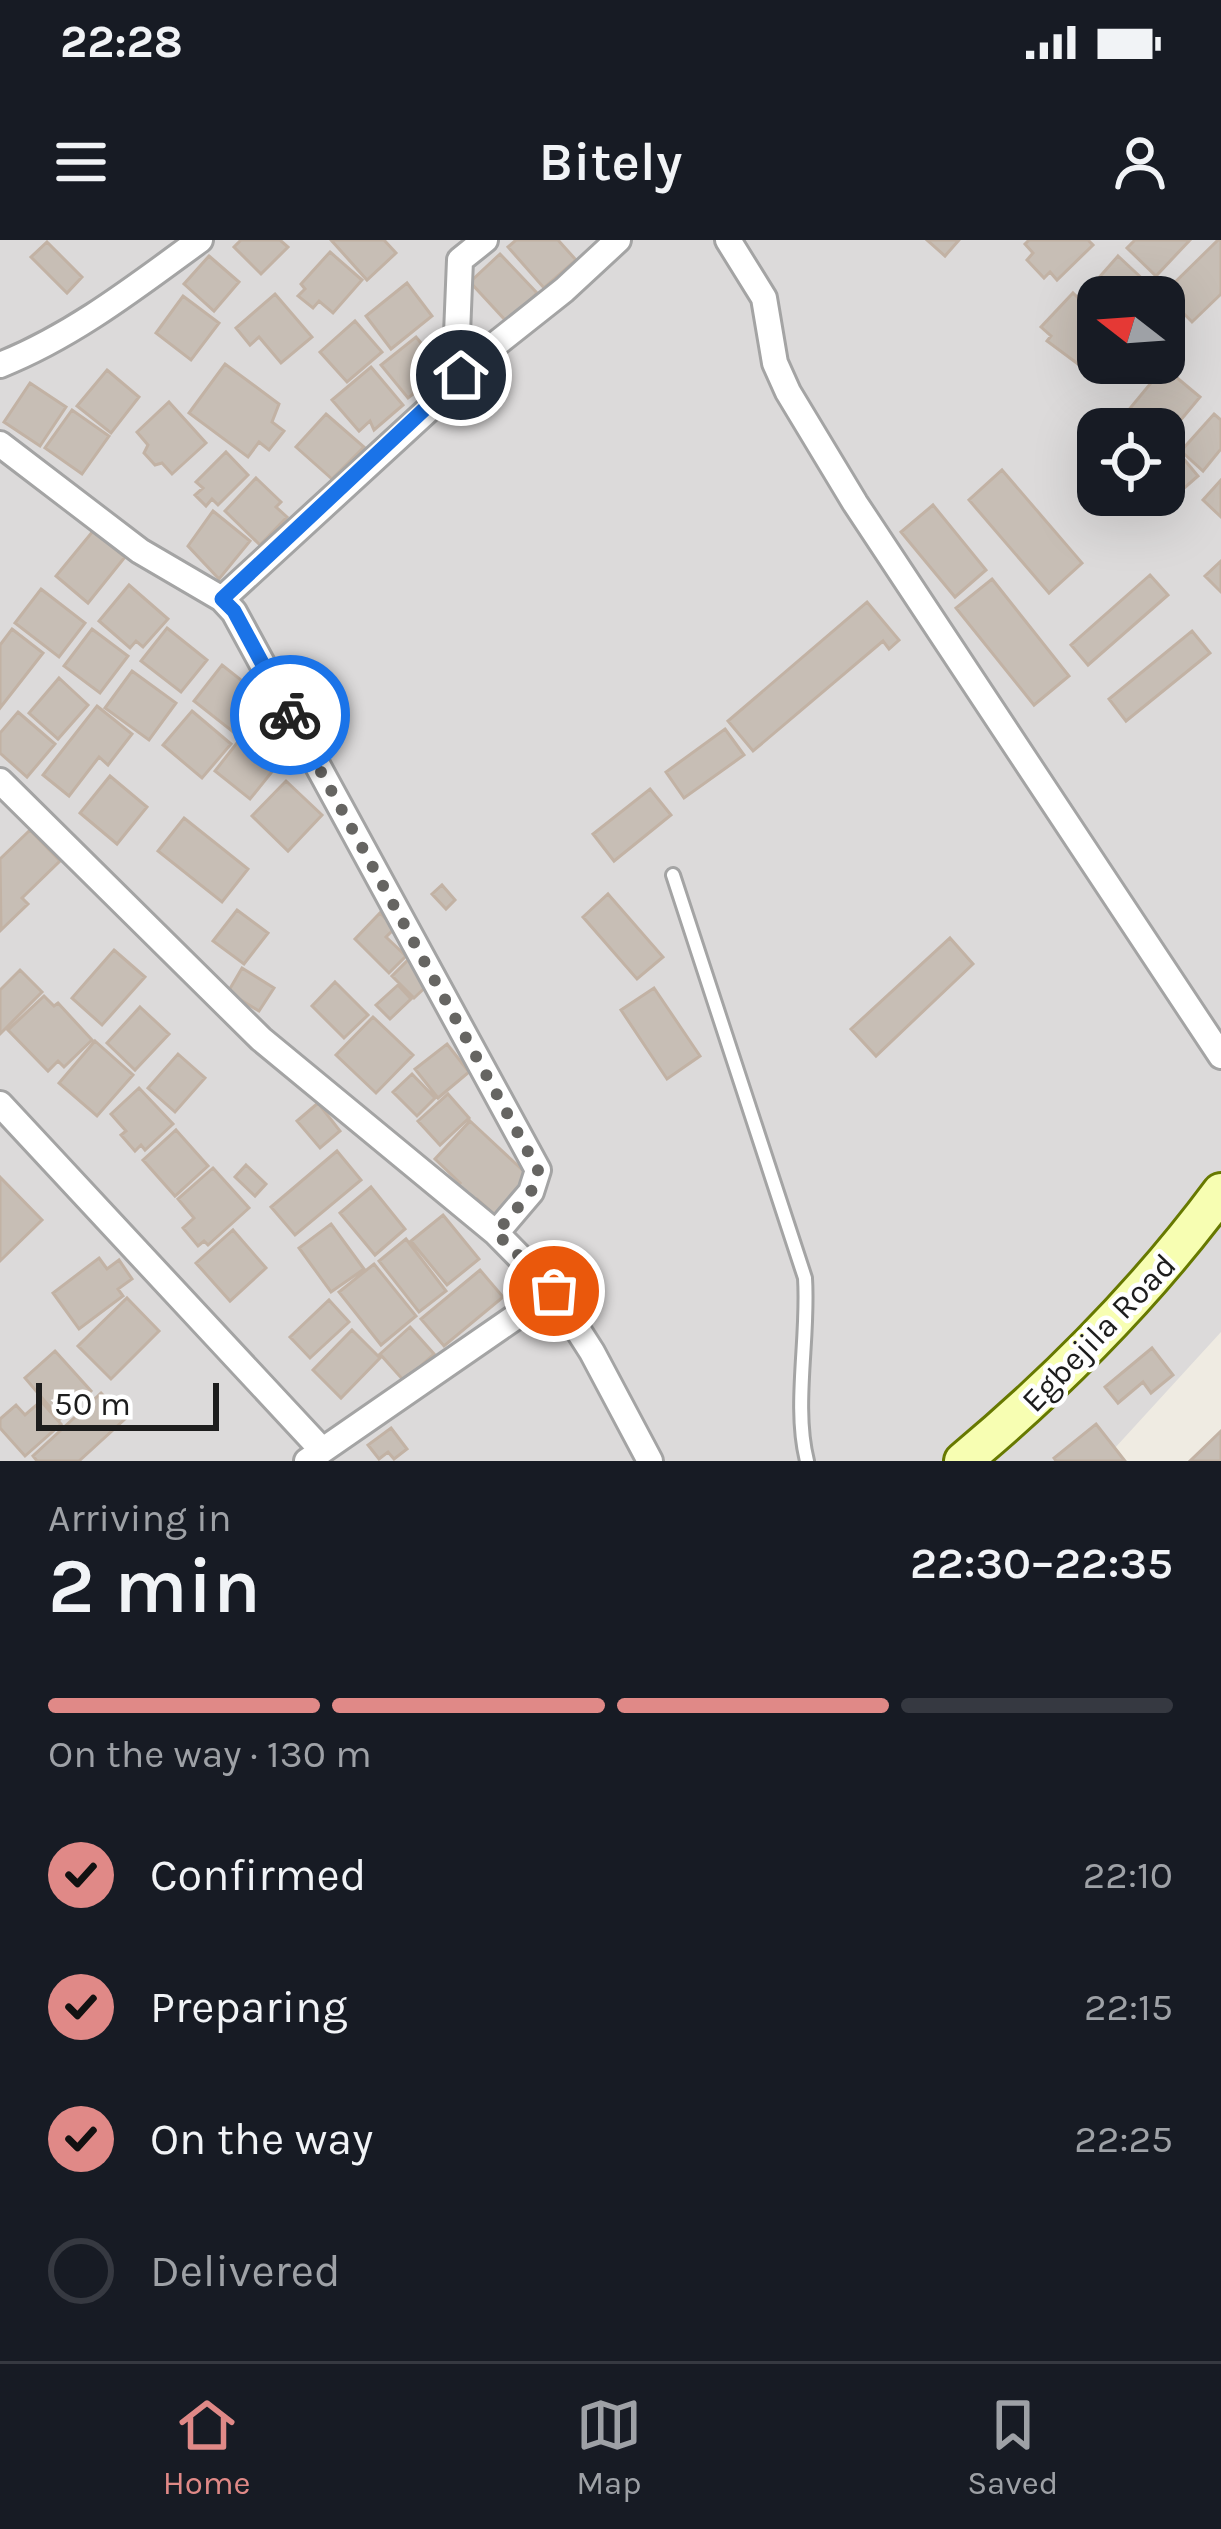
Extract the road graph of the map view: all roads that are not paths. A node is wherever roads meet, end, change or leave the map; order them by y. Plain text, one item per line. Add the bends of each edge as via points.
1 (200, 240) edge
2 (485, 240) edge
3 (618, 240) edge
4 (728, 240) edge
5 (0, 365) edge
6 (467, 368) junction
7 (0, 444) edge
8 (222, 599) junction
9 (0, 781) edge
10 (673, 874) dead end
11 (1221, 1056) edge
12 (0, 1104) edge
13 (1221, 1192) edge
14 (496, 1233) junction
15 (554, 1291) junction
16 (315, 1456) edge
17 (650, 1461) edge
18 (807, 1461) edge
19 (963, 1461) edge

1 - 5 street via 76,326
2 - 6 street via 460,260 457,334
3 - 6 street
4 - 11 street via 764,298 788,392 855,503
6 - 8 street
7 - 8 street via 140,551
8 - 14 street via 538,1170 531,1192
9 - 14 street via 262,1039
10 - 18 lane via 805,1278
12 - 16 street
13 - 19 street, Egbejila Road via 1100,1339
14 - 15 street
15 - 16 street
15 - 17 street

